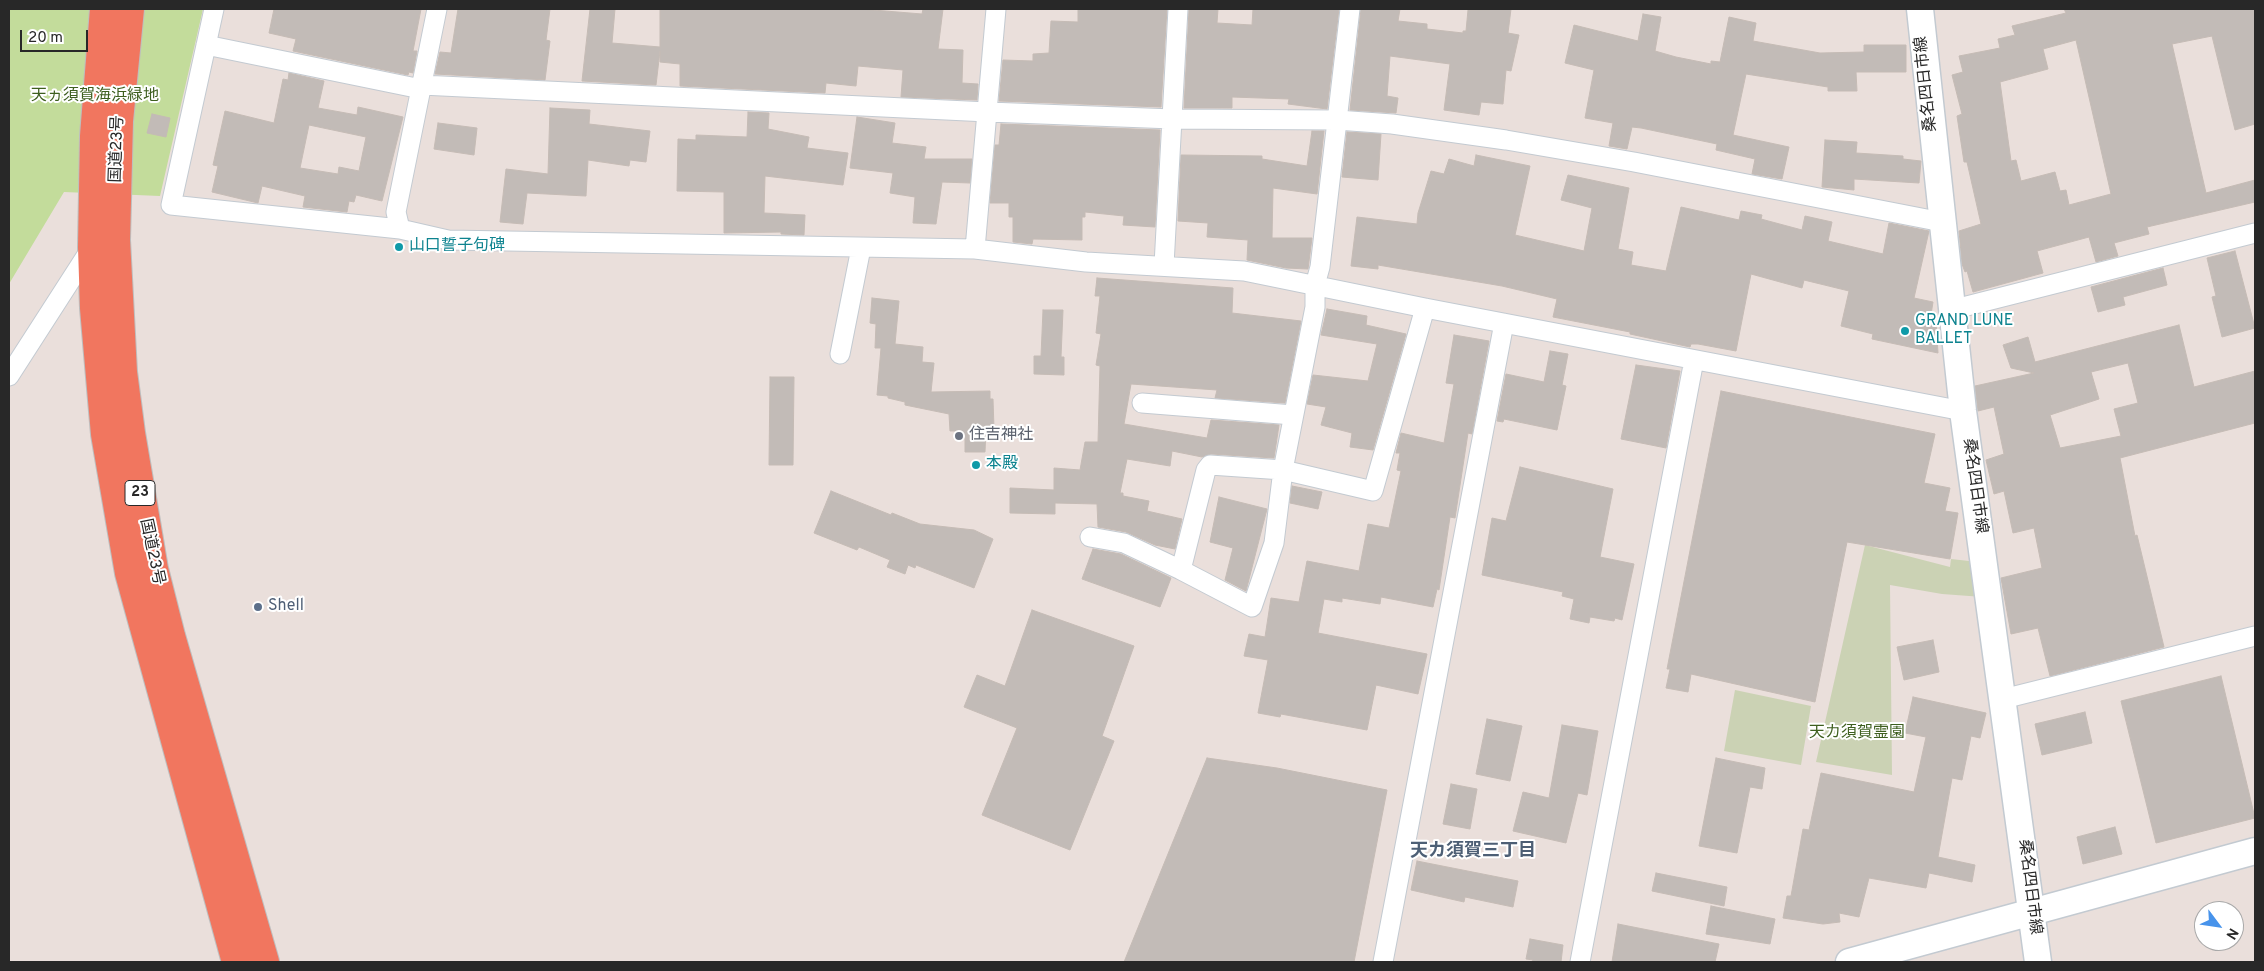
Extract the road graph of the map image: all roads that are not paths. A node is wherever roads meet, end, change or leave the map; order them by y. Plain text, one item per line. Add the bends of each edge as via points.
1 (104, 9) edge
2 (130, 9) edge
3 (214, 9) edge
4 (437, 9) edge
5 (996, 9) edge
6 (1178, 9) edge
7 (1350, 9) edge
8 (1920, 9) edge
9 (206, 45) junction
10 (421, 87) junction
11 (988, 112) junction
12 (1173, 119) junction
13 (1337, 120) junction
14 (1942, 222) junction
15 (400, 230) junction
16 (2255, 233) edge
17 (92, 248) junction
18 (861, 248) junction
19 (975, 249) junction
20 (1164, 265) junction
21 (1315, 285) junction
22 (1425, 308) junction
23 (1951, 310) junction
24 (1504, 323) junction
25 (840, 354) dead end
26 (1694, 360) junction
27 (9, 376) edge
28 (1142, 403) dead end
29 (1964, 411) junction
30 (1293, 415) junction
31 (1283, 470) junction
32 (1090, 537) dead end
33 (1181, 570) junction
34 (2255, 636) edge
35 (2003, 699) junction
36 (2255, 851) edge
37 (2032, 912) junction
38 (236, 962) edge
39 (265, 962) edge
40 (1384, 962) edge
41 (1580, 962) edge
42 (1849, 962) edge
43 (2038, 962) edge

1 - 17 highway, 国道23号 / 23 via 94,136
2 - 39 highway, 国道23号 / 23 via 119,121 116,240 123,372 131,433 154,569
3 - 9 street
4 - 10 street
5 - 11 street
6 - 12 street
7 - 13 street
8 - 14 main road, 桑名四日市線
9 - 10 street
9 - 15 street via 171,205
10 - 11 street
10 - 15 street via 396,212
11 - 12 street
11 - 19 street
12 - 13 street
12 - 20 street
13 - 14 street via 1506,140 1653,165
13 - 21 street
14 - 23 main road, 桑名四日市線
15 - 18 street via 448,240
16 - 23 street
17 - 27 street
17 - 38 highway, 国道23号 / 23 via 105,434 128,573
18 - 19 street
18 - 25 street
19 - 20 street via 1086,262
20 - 21 street via 1244,271
21 - 22 street
21 - 30 street via 1315,307
22 - 24 street
22 - 31 street via 1373,490
23 - 29 main road, 桑名四日市線
24 - 26 street
24 - 40 street
26 - 29 street
26 - 41 street
28 - 30 street
29 - 35 main road, 桑名四日市線
30 - 31 street
31 - 33 street via 1210,465 1206,470
31 - 33 street via 1274,543 1252,608
32 - 33 street via 1124,543
34 - 35 street
35 - 37 main road, 桑名四日市線
36 - 37 main road
37 - 42 main road
37 - 43 main road, 桑名四日市線

